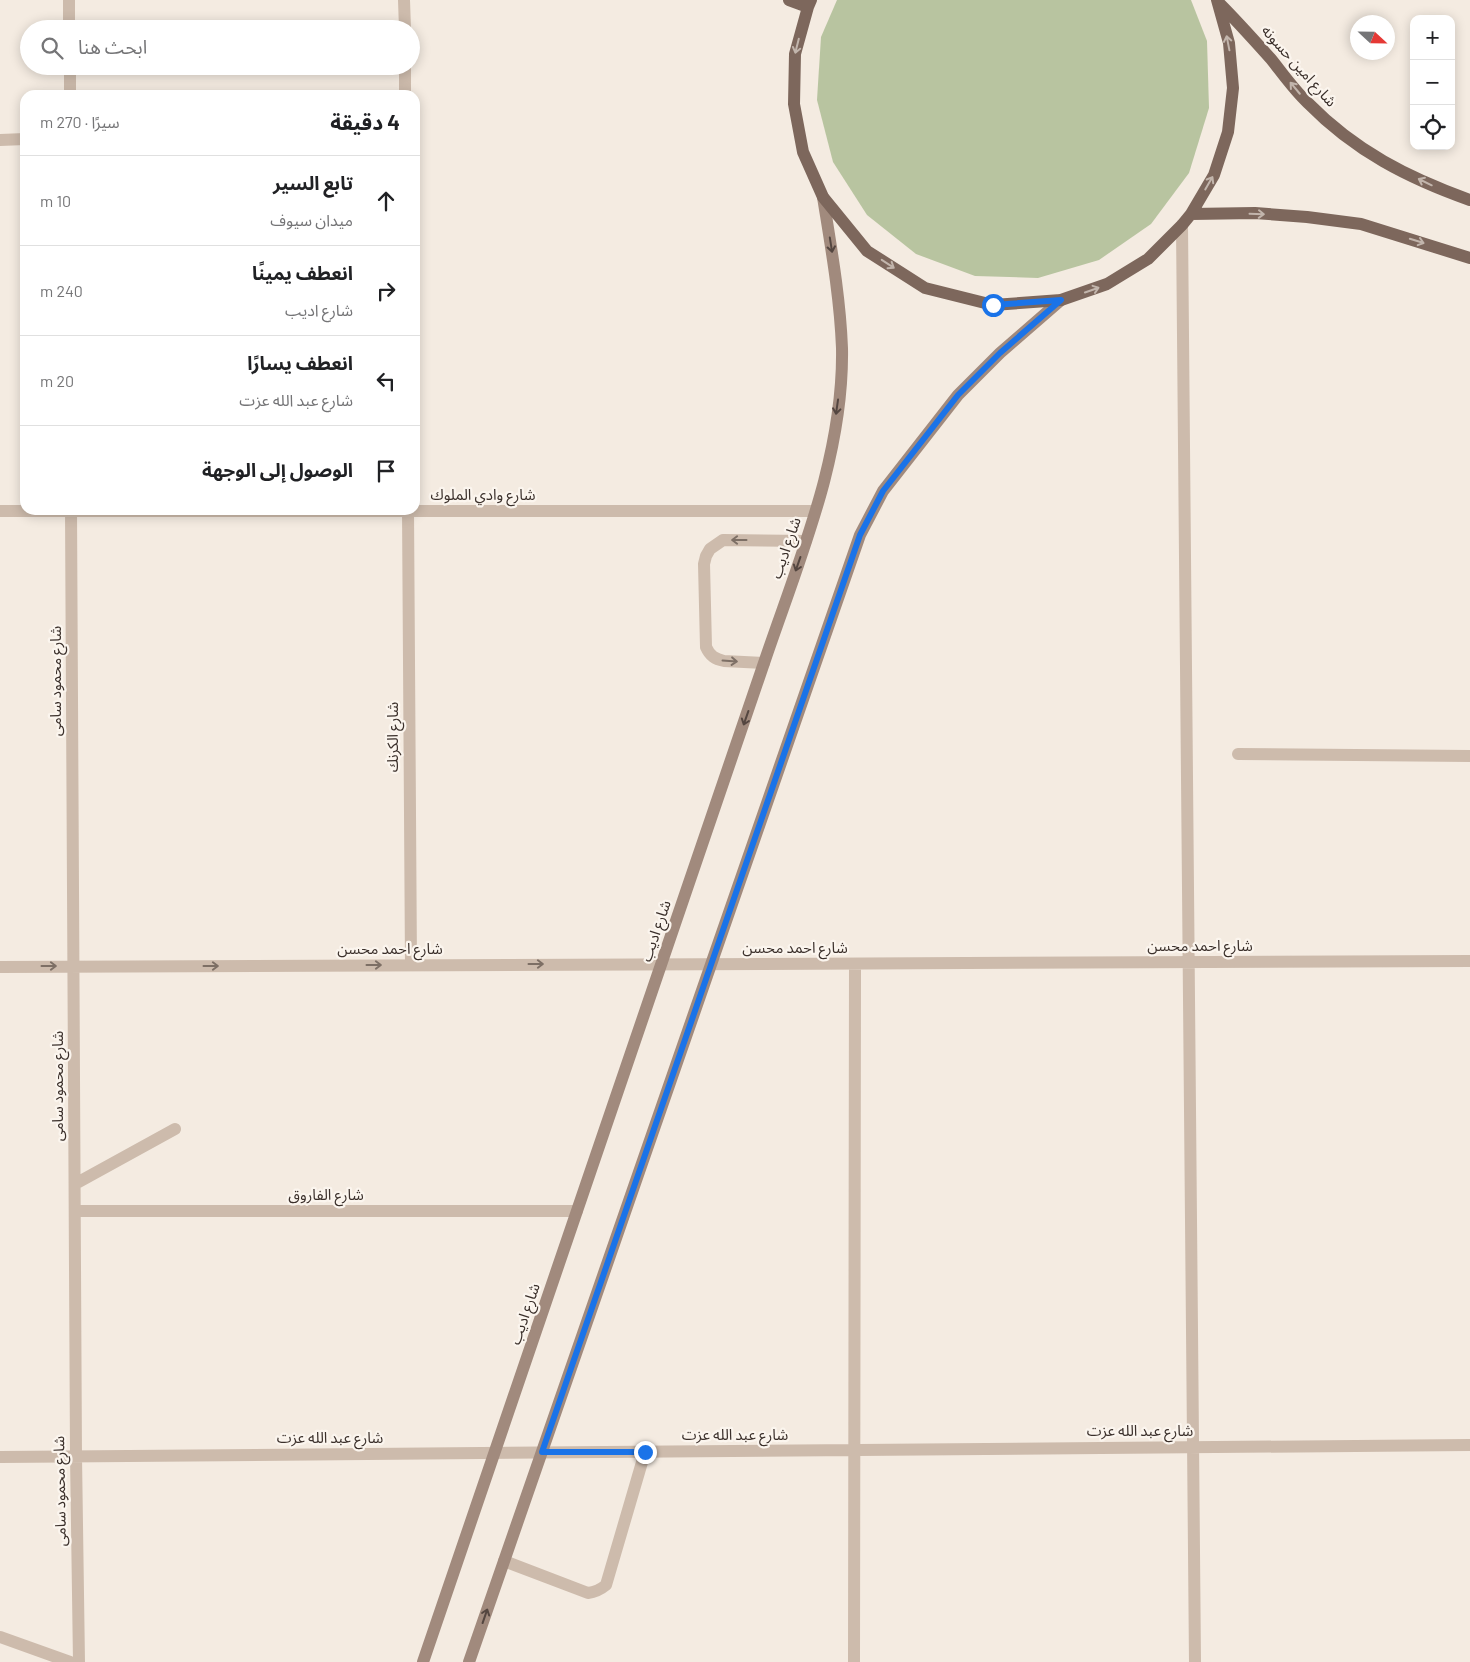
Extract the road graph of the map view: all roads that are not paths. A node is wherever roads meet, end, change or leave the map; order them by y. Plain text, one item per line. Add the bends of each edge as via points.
1 (69, 0) edge
2 (404, 0) edge
3 (789, 0) edge
4 (1217, 0) edge
5 (810, 3) edge
6 (70, 20) edge
7 (405, 20) edge
8 (70, 75) edge
9 (405, 75) edge
10 (70, 90) edge
11 (405, 90) edge
12 (0, 140) edge
13 (20, 140) edge
14 (823, 197) junction
15 (1470, 200) edge
16 (1191, 214) junction
17 (1182, 225) junction
18 (1470, 258) edge
19 (1061, 300) junction
20 (0, 511) edge
21 (20, 511) edge
22 (420, 511) edge
23 (815, 511) junction
24 (71, 515) edge
25 (408, 515) edge
26 (806, 541) junction
27 (764, 663) junction
28 (1238, 754) dead end
29 (1470, 756) edge
30 (1470, 961) edge
31 (1188, 962) junction
32 (662, 964) junction
33 (711, 964) junction
34 (855, 964) junction
35 (411, 965) junction
36 (74, 966) junction
37 (0, 967) edge
38 (175, 1129) dead end
39 (75, 1184) junction
40 (74, 1211) junction
41 (577, 1212) junction
42 (1470, 1445) edge
43 (1193, 1447) junction
44 (854, 1450) junction
45 (542, 1452) junction
46 (645, 1452) junction
47 (495, 1453) junction
48 (76, 1456) junction
49 (0, 1457) edge
50 (504, 1561) junction
51 (0, 1637) edge
52 (70, 1662) edge
53 (79, 1662) edge
54 (423, 1662) edge
55 (469, 1662) edge
56 (854, 1662) edge
57 (1195, 1662) edge

1 - 6 street
2 - 7 street
3 - 5 main road
15 -> 4 main road, شارع امين حسونه via 1438,189 1382,162 1345,137 1307,103
16 -> 4 main road via 1214,175 1228,132 1233,88 1229,43
5 -> 14 main road via 795,54 794,104 803,152
8 - 10 street
9 - 11 street
12 - 13 street
14 -> 19 main road via 868,251 925,288 993,305
14 -> 23 main road, شارع اديب via 839,297 842,349 829,462
16 - 17 main road
16 -> 18 main road via 1264,214 1361,224
19 -> 17 main road via 1107,284 1148,259
17 - 31 street
19 - 33 main road via 958,395 883,491 860,535
20 - 21 street, شارع وادي الملوك
22 - 23 street, شارع وادي الملوك
23 - 26 main road, شارع اديب
24 - 36 street, شارع محمود سامى
25 - 35 street, شارع الكرنك
26 -> 27 main road, شارع اديب
26 -> 27 street via 723,540 706,556 708,652 718,660
27 -> 32 main road, شارع اديب
28 - 29 street
30 - 31 street, شارع احمد محسن
31 - 34 street, شارع احمد محسن
31 - 43 street
32 - 33 street, شارع احمد محسن
35 -> 32 street, شارع احمد محسن
32 - 41 main road, شارع اديب
33 - 34 street, شارع احمد محسن
33 - 45 main road
34 - 44 street
36 -> 35 street, شارع احمد محسن
37 -> 36 street, شارع احمد محسن
36 - 39 street, شارع محمود سامى
38 - 39 street
39 - 40 street, شارع محمود سامى
40 - 41 street, شارع الفاروق
40 - 48 street, شارع محمود سامى
41 - 47 main road, شارع اديب
42 - 43 street, شارع عبد الله عزت
43 - 44 street, شارع عبد الله عزت
43 - 57 street
44 - 46 street, شارع عبد الله عزت
44 - 56 street
45 - 46 street, شارع عبد الله عزت
45 - 47 street, شارع عبد الله عزت
45 - 50 main road
46 - 50 street via 606,1585 601,1590 588,1592
47 - 48 street, شارع عبد الله عزت
47 - 54 main road, شارع اديب
48 - 49 street, شارع عبد الله عزت
48 - 53 street, شارع محمود سامى
55 -> 50 main road
51 - 52 street

